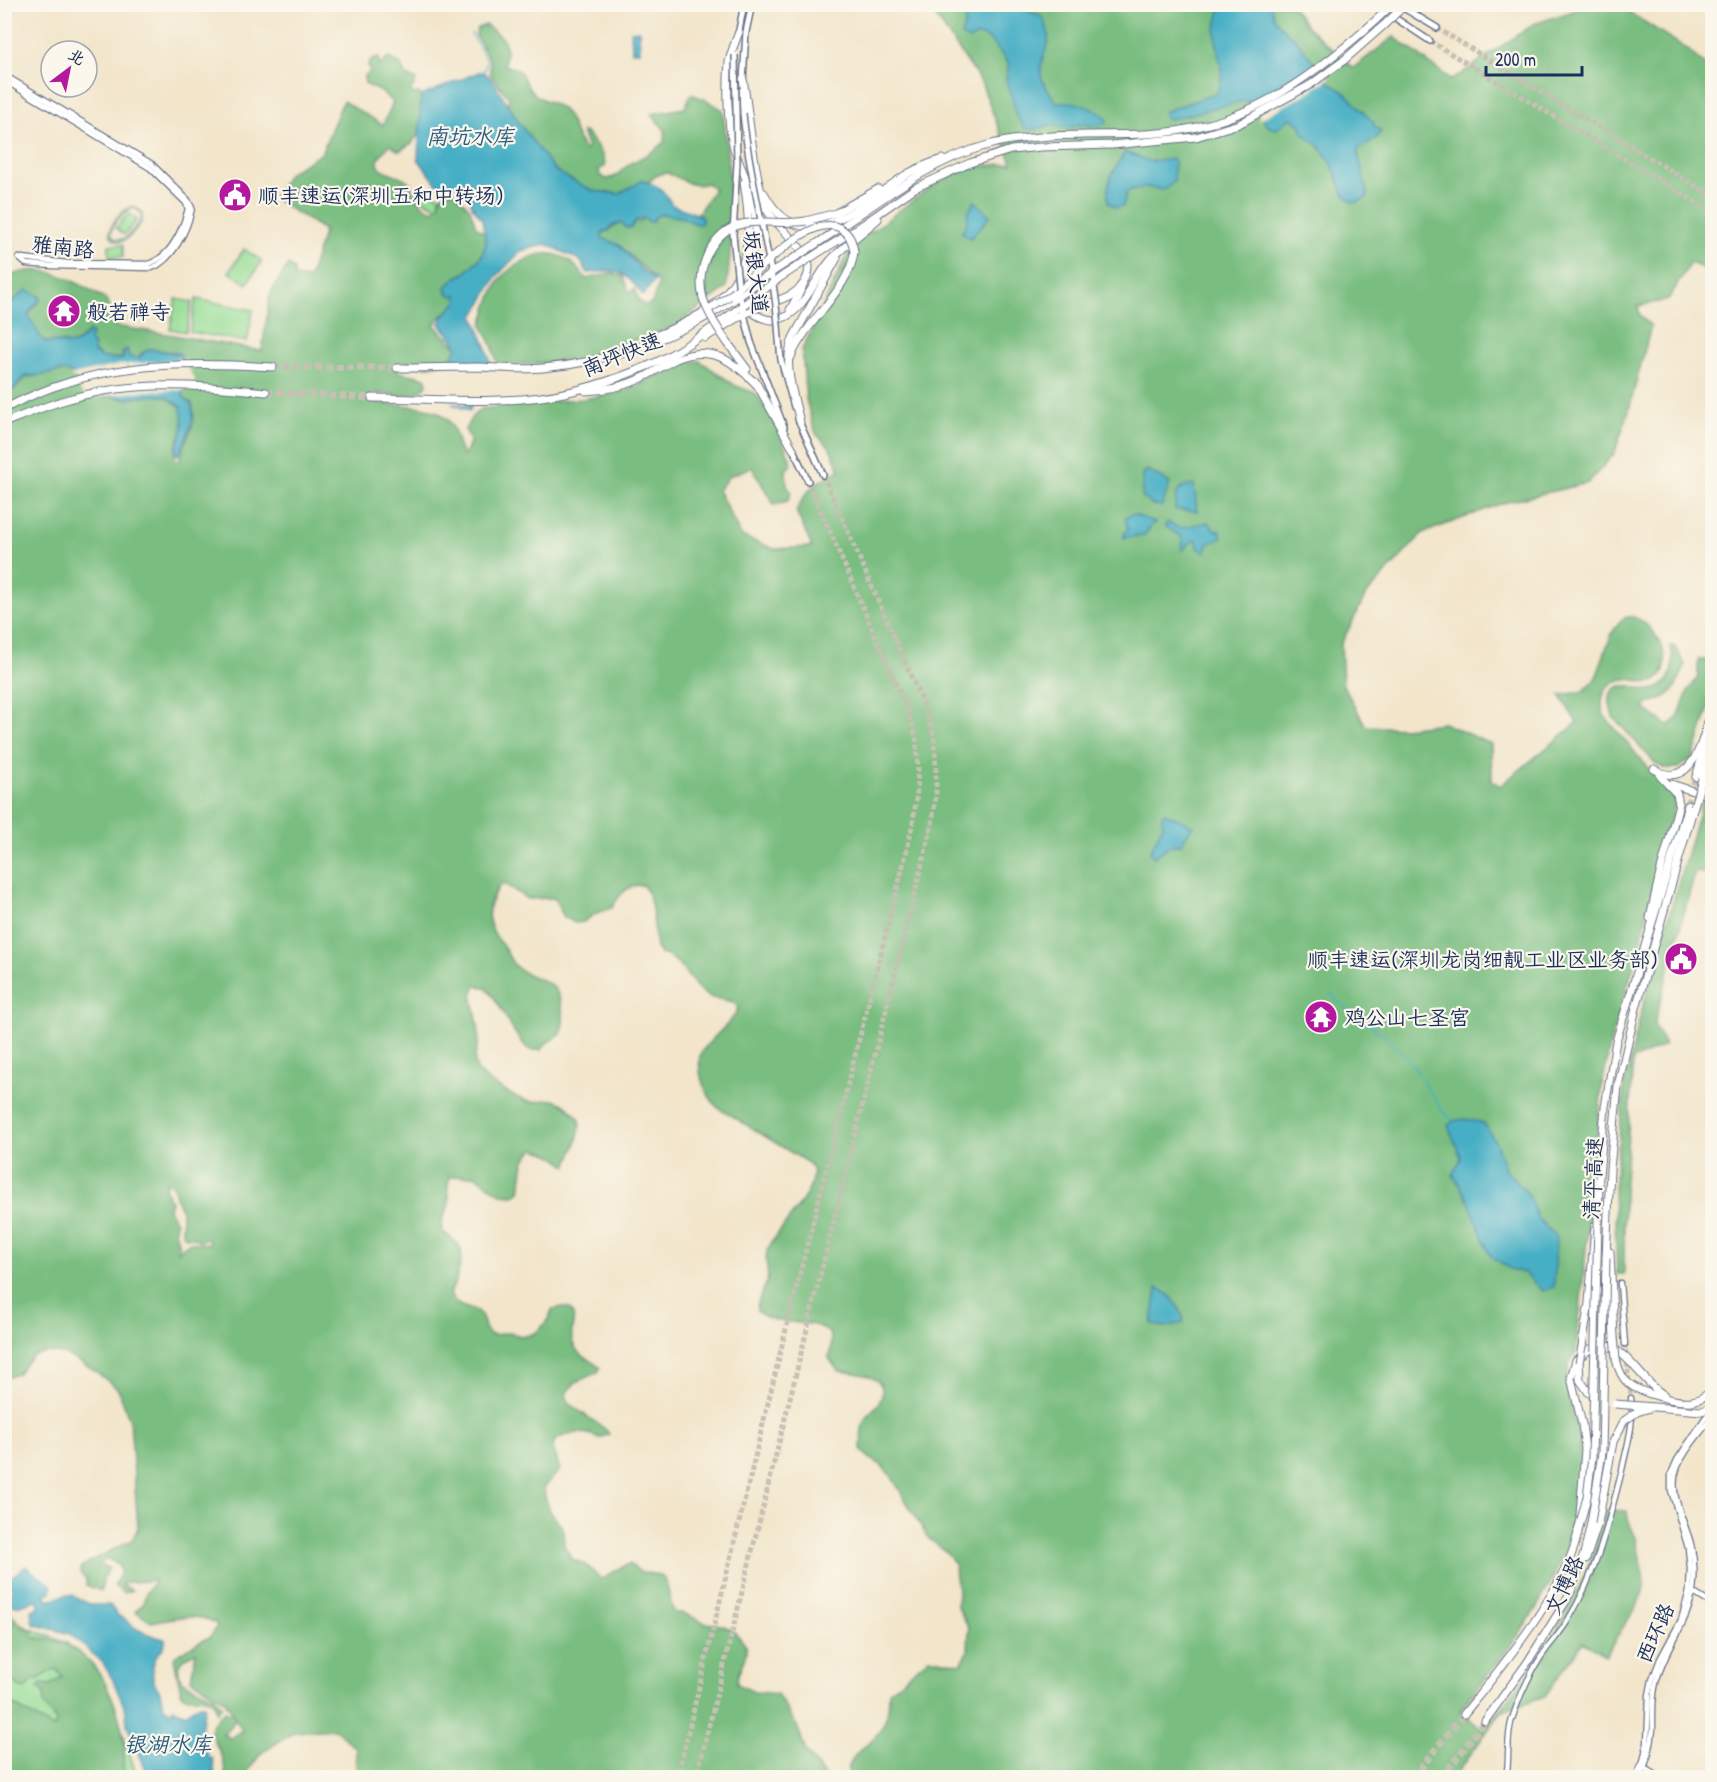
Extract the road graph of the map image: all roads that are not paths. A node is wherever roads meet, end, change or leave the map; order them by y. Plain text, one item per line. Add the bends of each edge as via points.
1 (744, 4) edge
2 (752, 4) edge
3 (1374, 4) edge
4 (1395, 4) edge
5 (1406, 4) edge
6 (1437, 28) tunnel mouth
7 (739, 32) junction
8 (1430, 41) tunnel mouth
9 (4, 75) edge
10 (743, 79) junction
11 (4, 80) edge
12 (953, 156) junction
13 (742, 169) junction
14 (904, 176) junction
15 (760, 185) junction
16 (892, 204) junction
17 (846, 246) junction
18 (804, 283) junction
19 (709, 309) junction
20 (739, 312) junction
21 (785, 317) junction
22 (602, 358) junction
23 (789, 366) junction
24 (273, 368) tunnel mouth
25 (397, 368) tunnel mouth
26 (757, 385) junction
27 (266, 392) tunnel mouth
28 (563, 393) junction
29 (372, 398) tunnel mouth
30 (4, 409) edge
31 (800, 422) junction
32 (4, 423) edge
33 (793, 449) junction
34 (823, 475) tunnel mouth
35 (808, 481) tunnel mouth
36 (1713, 706) edge
37 (1713, 724) edge
38 (1713, 747) edge
39 (1713, 757) edge
40 (1654, 769) junction
41 (1660, 776) junction
42 (1699, 778) junction
43 (1713, 795) edge
44 (1691, 805) junction
45 (1646, 947) junction
46 (1599, 1183) junction
47 (1608, 1188) junction
48 (1620, 1282) dead end
49 (1625, 1344) tunnel mouth
50 (1607, 1346) dead end
51 (1590, 1349) dead end
52 (1713, 1390) edge
53 (1589, 1394) dead end
54 (1631, 1398) tunnel mouth
55 (1672, 1398) junction
56 (1606, 1402) dead end
57 (1713, 1407) edge
58 (1667, 1408) junction
59 (1713, 1416) edge
60 (1578, 1531) junction
61 (1571, 1591) junction
62 (1691, 1592) junction
63 (1713, 1604) edge
64 (1464, 1714) tunnel mouth
65 (1485, 1721) tunnel mouth
66 (1643, 1766) junction
67 (1506, 1778) edge
68 (1638, 1778) edge
69 (1662, 1778) edge

1 - 7 main road, 坂银大道
2 - 10 main road, 坂银大道
3 - 8 main road
4 - 6 main road
4 - 12 highway, bridge via 1337,54 1274,97 1236,116 1193,129 1149,134 1008,141
5 - 16 highway, bridge via 1343,61 1299,93 1239,124 1196,137 1011,150 970,163 915,188
7 - 13 highway via 729,62 729,105 731,135
7 - 33 main road, 坂银大道, bridge via 735,55 737,164 733,235 739,293 751,342
9 - 11 street, 雅南路 via 152,164 189,200 191,213 167,259 145,269 34,265 19,258 60,263 148,264 169,251 188,209 150,168
10 - 15 highway
10 - 31 main road, 坂银大道, bridge via 750,166 771,266 786,381
12 - 14 highway
12 - 22 highway, 南坪快速, bridge via 903,184 704,319 669,336
13 - 19 highway via 747,250 735,282
13 - 21 highway via 756,234 744,286 745,299 759,316 770,320
14 - 15 highway via 846,216 811,226 796,225 780,215
14 - 26 highway, bridge via 836,213 806,221 740,224 722,234 711,247 702,274 702,297 712,320
15 - 18 highway via 771,217 808,260
16 - 17 highway
16 - 20 highway, bridge via 781,276
17 - 21 highway via 826,266 797,308
17 - 23 highway via 793,338
18 - 20 highway, bridge via 788,297
18 - 21 highway
19 - 22 highway via 666,332
19 - 23 highway, bridge via 817,227 830,225 841,229 851,240 854,252 849,270 797,345
20 - 28 highway, 南坪快速 via 696,344 651,365 611,381
22 - 25 highway, 南坪快速 via 542,368
23 - 31 highway
24 - 30 highway via 211,364 135,367 55,386
26 - 28 highway via 732,362 702,353 686,355 620,387
26 - 33 highway
27 - 32 highway via 166,385 129,387 60,402
28 - 29 highway, 南坪快速 via 507,399
31 - 34 main road, 坂银大道
33 - 35 main road, 坂银大道
36 - 40 highway via 1689,767 1672,775
37 - 42 highway, 清平高速
38 - 42 highway, 清平高速
39 - 42 highway
40 - 41 highway
40 - 43 highway via 1675,783
41 - 43 highway via 1680,788
41 - 45 highway via 1675,790 1679,804
42 - 44 highway, 清平高速, bridge
44 - 45 highway, 清平高速
44 - 47 highway, 清平高速 via 1626,1049 1616,1098
45 - 46 highway, 清平高速 via 1616,1041 1605,1107
46 - 53 highway, bridge via 1589,1303 1579,1363 1580,1380
46 - 60 highway, 清平高速, bridge via 1592,1458
47 - 55 highway, bridge via 1618,1370 1629,1384
47 - 61 highway, 清平高速, bridge via 1602,1453 1591,1523
48 - 49 street
50 - 55 highway via 1622,1354 1650,1386
51 - 60 highway via 1576,1360 1571,1378 1585,1449
52 - 55 highway via 1693,1401
54 - 67 street, 文博路 via 1632,1421 1610,1519 1584,1590 1568,1621 1542,1654 1512,1719
56 - 58 highway, bridge
57 - 58 highway, bridge via 1701,1411
57 - 62 street, 西环路 via 1677,1460 1670,1482 1688,1548
58 - 61 highway, bridge via 1647,1409 1624,1421 1613,1442 1592,1544
59 - 62 street, 西环路 via 1680,1461 1674,1482 1692,1547
60 - 64 highway, 清平高速 via 1566,1567 1546,1603
61 - 65 highway, 清平高速 via 1557,1618
62 - 63 street
62 - 66 street, 西环路 via 1652,1680
66 - 68 street, 西环路
66 - 69 street

